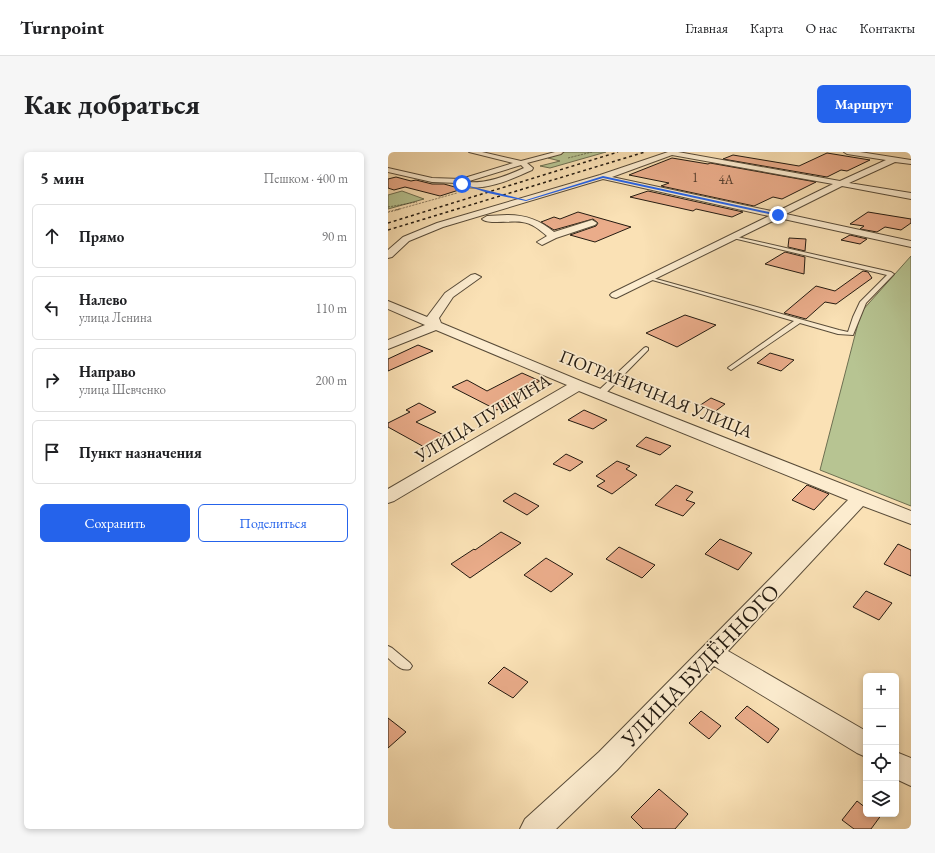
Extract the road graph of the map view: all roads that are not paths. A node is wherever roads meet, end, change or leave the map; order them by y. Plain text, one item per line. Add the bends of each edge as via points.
1 (472, 152) edge
2 (560, 152) edge
3 (847, 152) edge
4 (673, 153) edge
5 (895, 159) junction
6 (911, 162) edge
7 (522, 163) junction
8 (388, 170) edge
9 (603, 177) junction
10 (842, 183) junction
11 (911, 196) edge
12 (778, 215) junction
13 (469, 217) junction
14 (592, 223) dead end
15 (553, 236) junction
16 (735, 237) dead end
17 (541, 242) dead end
18 (911, 244) edge
19 (388, 255) edge
20 (475, 277) dead end
21 (651, 278) junction
22 (616, 295) dead end
23 (388, 304) edge
24 (798, 321) junction
25 (436, 325) junction
26 (388, 345) edge
27 (646, 349) dead end
28 (730, 368) dead end
29 (578, 385) junction
30 (601, 394) junction
31 (388, 497) edge
32 (861, 497) junction
33 (911, 518) edge
34 (388, 651) edge
35 (713, 653) junction
36 (406, 666) dead end
37 (863, 743) edge
38 (899, 766) edge
39 (911, 773) edge
40 (535, 829) edge

1 - 7 street
2 - 7 street
3 - 5 street
4 - 9 street
4 - 10 street
5 - 6 street
5 - 10 street
7 - 8 street via 529,168 496,180 432,180
9 - 12 street
9 - 13 street
10 - 11 street
10 - 12 street
12 - 18 street
12 - 21 street
13 - 15 street via 478,220 522,218 541,225
13 - 19 street via 406,239
14 - 15 street
15 - 17 street
16 - 24 lane via 891,274 863,302 851,334
20 - 25 street via 449,295 433,318
21 - 22 street
21 - 24 lane
23 - 25 street, ПОГРАНИЧНАЯ УЛИЦА
24 - 28 lane
25 - 26 street
25 - 29 street, ПОГРАНИЧНАЯ УЛИЦА
27 - 30 lane
29 - 30 street, ПОГРАНИЧНАЯ УЛИЦА
29 - 31 street, УЛИЦА ПУЩИНА
30 - 32 street, ПОГРАНИЧНАЯ УЛИЦА
32 - 33 street, ПОГРАНИЧНАЯ УЛИЦА
32 - 35 street, УЛИЦА БУДЁННОГО
34 - 36 lane
35 - 37 street
35 - 40 street, УЛИЦА БУДЁННОГО via 608,761
38 - 39 street

